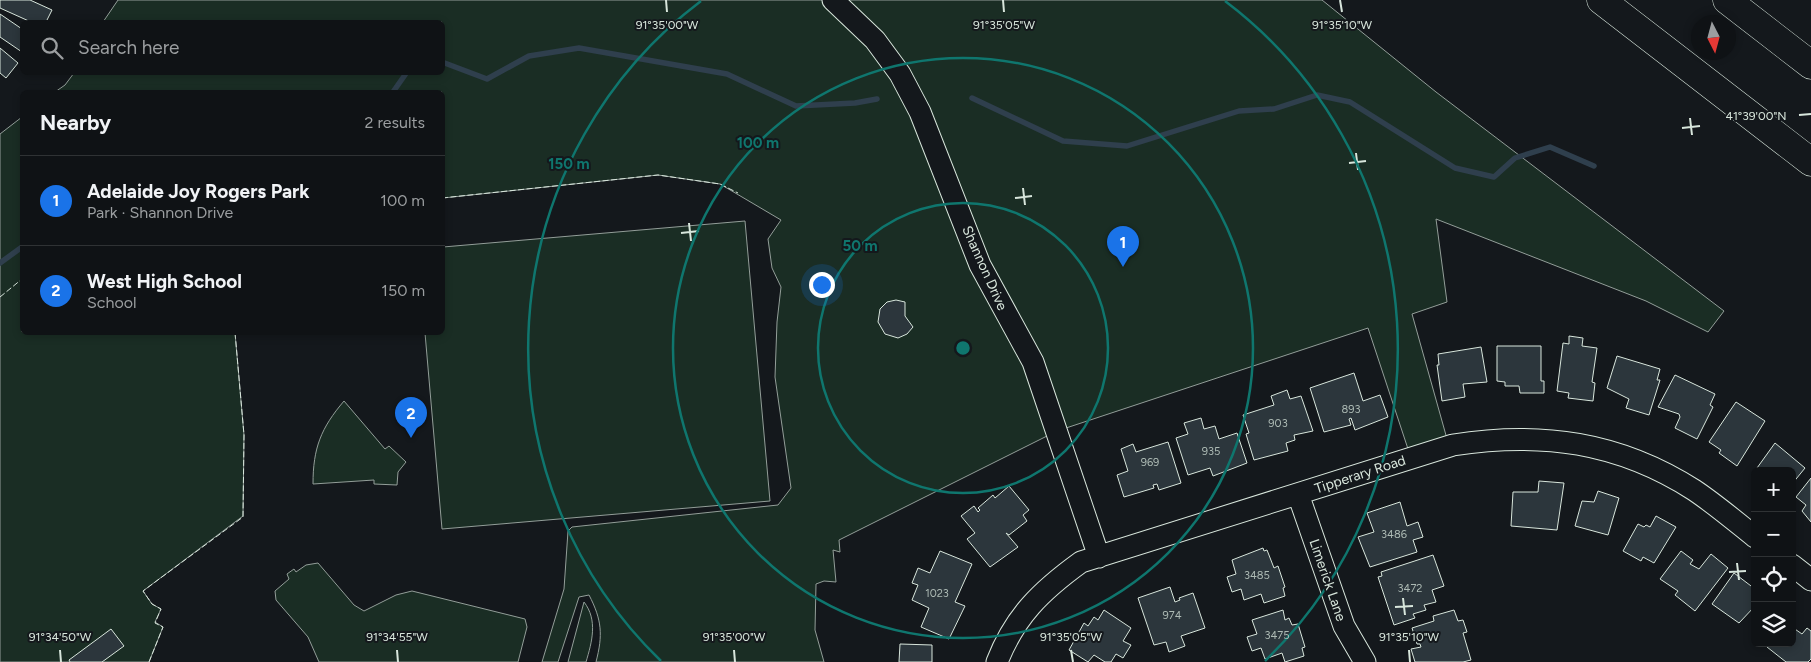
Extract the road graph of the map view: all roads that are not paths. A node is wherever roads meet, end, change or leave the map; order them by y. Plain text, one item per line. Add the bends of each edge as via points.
1 (833, 0) edge
2 (1601, 0) edge
3 (1727, 0) edge
4 (1811, 65) edge
5 (1811, 162) edge
6 (1298, 494) junction
7 (1751, 533) edge
8 (1099, 557) junction
9 (1796, 569) edge
10 (1811, 580) edge
11 (997, 662) edge
12 (1364, 662) edge

1 - 8 street, Shannon Drive via 875,40 900,74 920,112 980,265 1033,362
2 - 5 highway
3 - 4 highway
6 - 7 street, Tipperary Road via 1453,445 1530,438 1574,442 1637,460 1696,491
6 - 8 street, Tipperary Road
6 - 12 street, Limerick Lane via 1344,626
8 - 11 street, Tipperary Road via 1081,562 1032,603 1014,625
9 - 10 street

